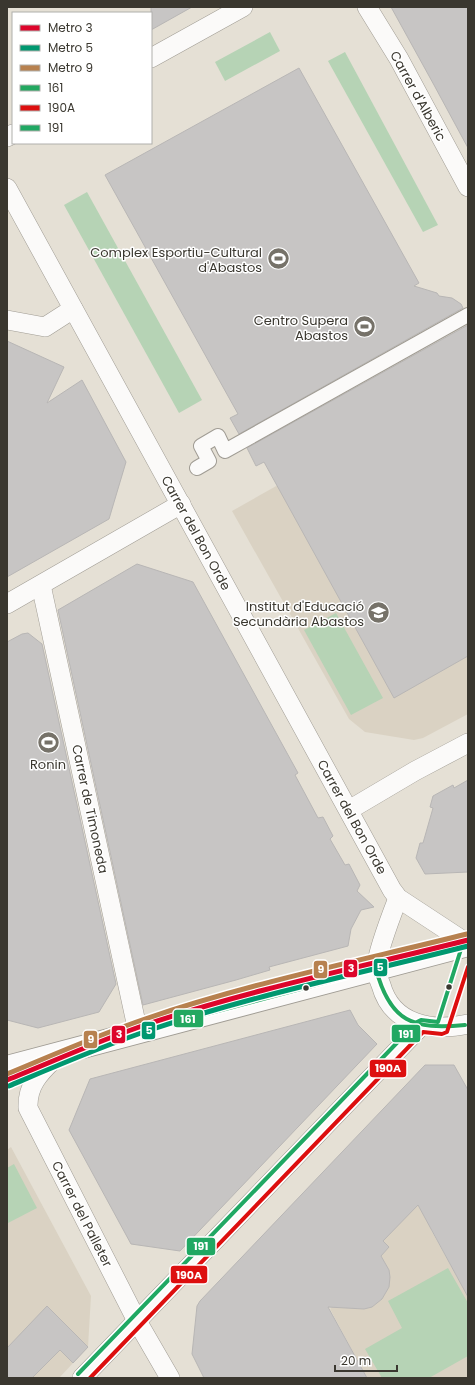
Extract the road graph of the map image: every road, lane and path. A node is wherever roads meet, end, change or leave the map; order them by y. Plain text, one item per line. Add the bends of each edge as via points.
1 (243, 7) edge
2 (367, 7) edge
3 (152, 57) edge
4 (468, 187) edge
5 (7, 188) edge
6 (73, 309) junction
7 (468, 316) edge
8 (7, 320) edge
9 (197, 468) dead end
10 (181, 504) junction
11 (41, 585) junction
12 (7, 604) edge
13 (468, 743) edge
14 (348, 810) junction
15 (398, 898) junction
16 (468, 944) edge
17 (376, 969) junction
18 (467, 1025) edge
19 (421, 1026) junction
20 (138, 1032) junction
21 (60, 1053) junction
22 (7, 1054) edge
23 (7, 1067) edge
24 (137, 1321) junction
25 (82, 1378) edge
26 (170, 1378) edge

1 - 3 street
2 - 4 street, Carrer d'Alberic via 399,59
5 - 6 street, Carrer del Bon Orde
6 - 8 street via 45,327
6 - 10 street, Carrer del Bon Orde
7 - 9 street via 226,450 218,436 201,446 209,461
10 - 11 street
10 - 14 street, Carrer del Bon Orde
11 - 12 street
11 - 20 street, Carrer de Timoneda
13 - 14 street
14 - 15 street, Carrer del Bon Orde
15 - 16 street
15 - 17 street
16 - 17 main road
17 - 19 street via 383,993 395,1011 410,1022
17 - 20 main road
18 - 19 street via 442,1028
19 - 24 street
20 - 21 main road
21 - 22 main road
21 - 23 main road
21 - 24 street, Carrer del Palleter via 38,1075 27,1097 28,1108
24 - 25 street
24 - 26 street, Carrer del Palleter

